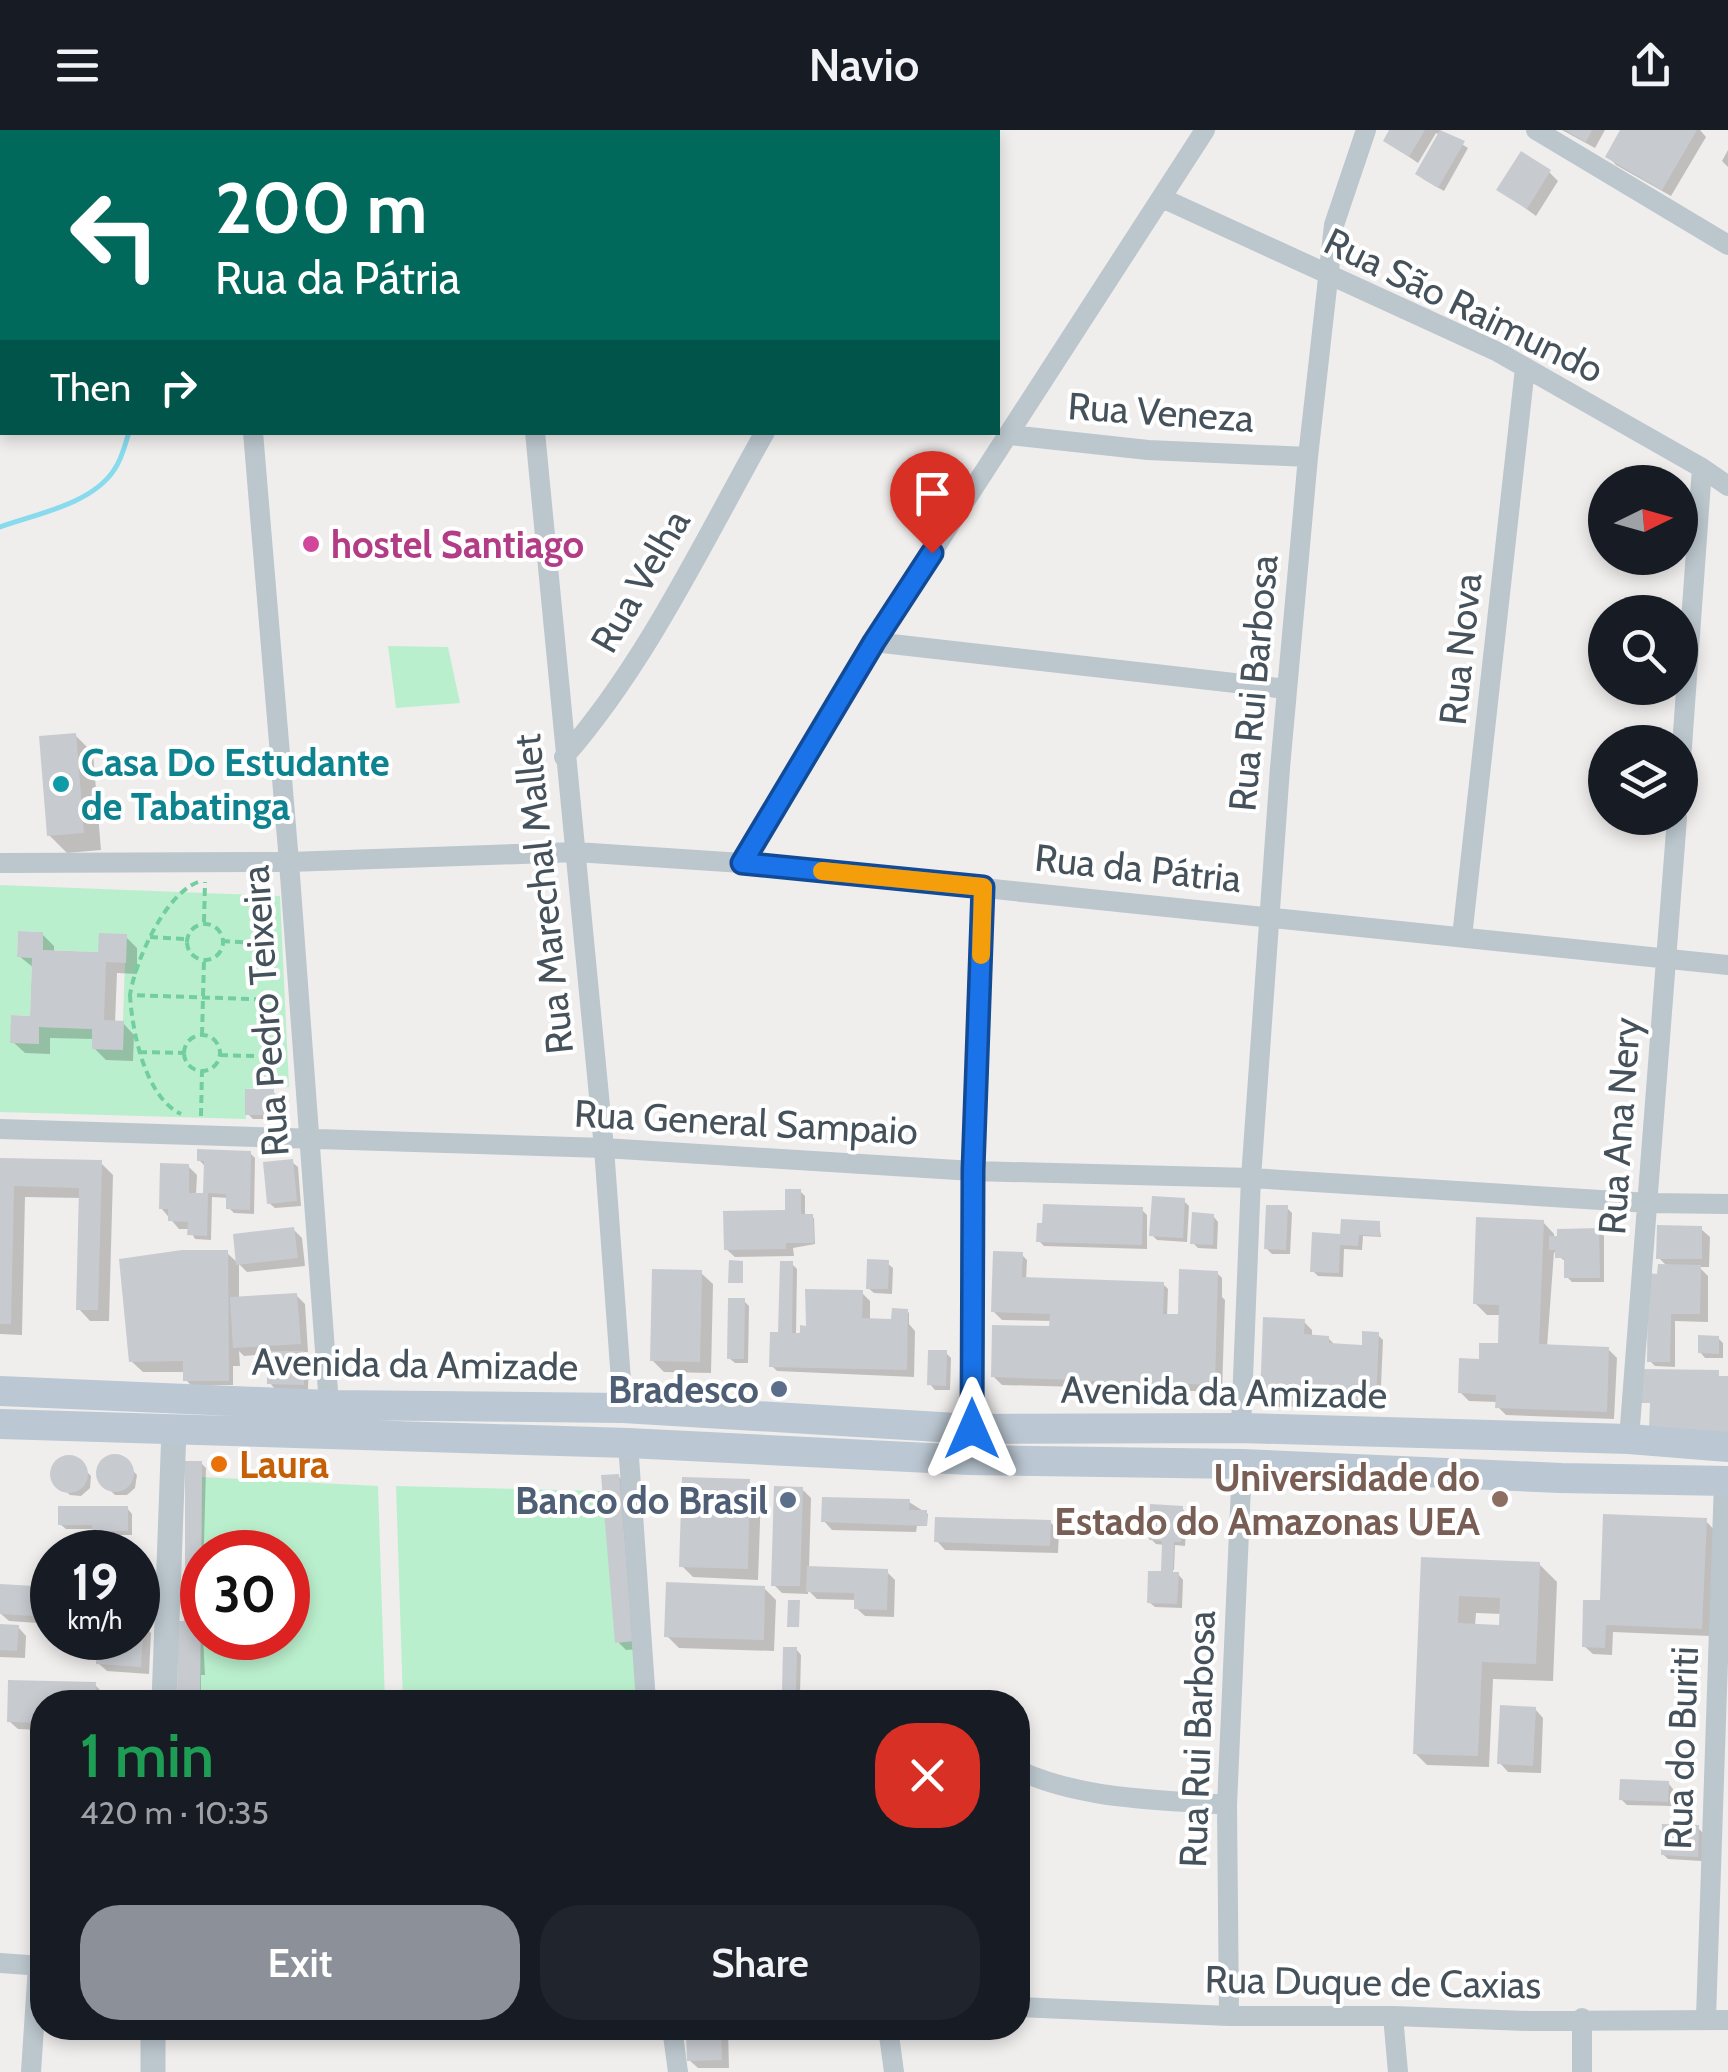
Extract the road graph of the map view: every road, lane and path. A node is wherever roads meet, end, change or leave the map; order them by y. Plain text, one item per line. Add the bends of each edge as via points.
1 (1206, 130) edge
2 (1366, 130) edge
3 (1536, 130) edge
4 (1162, 198) junction
5 (1728, 245) edge
6 (1326, 275) junction
7 (1525, 368) junction
8 (254, 435) edge
9 (535, 435) edge
10 (763, 435) edge
11 (1010, 435) junction
12 (1308, 457) junction
13 (1702, 468) junction
14 (1728, 486) edge
15 (874, 642) junction
16 (1287, 689) junction
17 (1684, 725) edge
18 (564, 757) junction
19 (1676, 835) edge
20 (576, 852) junction
21 (290, 862) junction
22 (0, 863) edge
23 (742, 863) junction
24 (983, 887) junction
25 (1270, 917) junction
26 (204, 924) junction
27 (150, 938) junction
28 (1462, 938) junction
29 (187, 940) junction
30 (222, 941) junction
31 (296, 945) junction
32 (1666, 959) junction
33 (204, 960) junction
34 (1728, 965) edge
35 (130, 995) junction
36 (203, 998) junction
37 (299, 1001) junction
38 (202, 1036) junction
39 (139, 1052) junction
40 (184, 1054) junction
41 (220, 1055) junction
42 (303, 1058) junction
43 (202, 1071) junction
44 (0, 1129) edge
45 (309, 1139) junction
46 (604, 1148) junction
47 (973, 1170) junction
48 (1251, 1178) junction
49 (1648, 1203) junction
50 (1728, 1204) edge
51 (0, 1391) edge
52 (53, 1394) junction
53 (329, 1405) junction
54 (509, 1406) junction
55 (623, 1408) junction
56 (815, 1419) junction
57 (0, 1424) edge
58 (56, 1426) junction
59 (1241, 1428) junction
60 (174, 1429) junction
61 (972, 1429) junction
62 (1629, 1439) junction
63 (517, 1440) junction
64 (1562, 1440) junction
65 (628, 1444) junction
66 (1728, 1446) edge
67 (814, 1451) junction
68 (970, 1460) junction
69 (1242, 1464) junction
70 (1561, 1478) junction
71 (1726, 1481) edge
72 (164, 1690) edge
73 (645, 1690) edge
74 (1030, 1776) edge
75 (1227, 1805) junction
76 (0, 1964) edge
77 (30, 1966) edge
78 (1030, 2008) edge
79 (1229, 2016) junction
80 (1393, 2016) junction
81 (1582, 2018) junction
82 (1706, 2018) junction
83 (1728, 2020) edge
84 (34, 2040) edge
85 (153, 2040) edge
86 (674, 2040) edge
87 (890, 2040) edge
88 (32, 2072) edge
89 (153, 2072) edge
90 (678, 2072) edge
91 (894, 2072) edge
92 (1398, 2072) edge
93 (1582, 2072) edge

1 - 4 street
2 - 6 street, Rua Rui Barbosa via 1334,225
3 - 5 street
4 - 6 street, Rua São Raimundo
4 - 11 street
6 - 7 street, Rua São Raimundo
6 - 12 street, Rua Rui Barbosa
7 - 13 street, Rua São Raimundo
7 - 28 street, Rua Nova
8 - 21 street, Rua Pedro Teixeira
9 - 18 street, Rua Marechal Mallet
10 - 18 street, Rua Velha via 609,702
11 - 12 street, Rua Veneza
11 - 15 street
12 - 16 street, Rua Rui Barbosa
13 - 14 street, Rua São Raimundo
13 - 17 street
15 - 16 street
15 - 23 street
16 - 25 street, Rua Rui Barbosa
18 - 20 street, Rua Marechal Mallet
19 - 32 street, Rua Ana Nery
20 - 21 street, Rua da Pátria
20 - 23 street, Rua da Pátria
20 - 46 street, Rua Marechal Mallet
21 - 22 street, Rua da Pátria
21 - 31 street, Rua Pedro Teixeira
23 - 24 street, Rua da Pátria
24 - 25 street, Rua da Pátria
24 - 47 street
25 - 28 street, Rua da Pátria
25 - 48 street, Rua Rui Barbosa
26 - 27 path via 205,879 190,885
26 - 29 path
26 - 30 path via 219,931
27 - 29 path
27 - 35 path via 133,971
28 - 32 street, Rua da Pátria
29 - 33 path via 191,954
30 - 31 path
30 - 33 path via 215,956
31 - 37 street, Rua Pedro Teixeira
32 - 34 street, Rua da Pátria
32 - 49 street, Rua Ana Nery
33 - 36 path
35 - 36 path
35 - 39 path
36 - 37 path
36 - 38 path
37 - 42 street, Rua Pedro Teixeira
38 - 40 path via 190,1040
38 - 41 path via 216,1042
39 - 40 path
39 - 43 path via 169,1107 186,1116 201,1117
40 - 43 path
41 - 42 path
41 - 43 path
42 - 45 street, Rua Pedro Teixeira
44 - 45 street, Rua General Sampaio
45 - 46 street, Rua General Sampaio
45 - 53 street, Rua Pedro Teixeira
46 - 47 street, Rua General Sampaio
46 - 55 street, Rua Marechal Mallet
47 - 48 street, Rua General Sampaio
47 - 61 street
48 - 49 street, Rua General Sampaio
48 - 59 street, Rua Rui Barbosa
49 - 50 street, Rua General Sampaio
49 - 62 street, Rua Ana Nery
51 - 52 main road, Avenida da Amizade
52 - 53 main road, Avenida da Amizade
52 - 58 main road
53 - 54 main road, Avenida da Amizade
54 - 55 main road, Avenida da Amizade
54 - 63 main road
55 - 56 main road, Avenida da Amizade
56 - 61 main road, Avenida da Amizade
56 - 67 main road
57 - 58 main road, Avenida da Amizade
58 - 60 main road, Avenida da Amizade
59 - 61 main road, Avenida da Amizade
59 - 64 main road, Avenida da Amizade
60 - 63 main road, Avenida da Amizade
60 - 72 street
61 - 68 street
62 - 64 main road, Avenida da Amizade
62 - 66 main road, Avenida da Amizade
63 - 65 main road, Avenida da Amizade
64 - 70 main road
65 - 67 main road, Avenida da Amizade
65 - 73 street
67 - 68 main road, Avenida da Amizade
68 - 69 main road, Avenida da Amizade
69 - 70 main road, Avenida da Amizade
69 - 75 street, Rua Rui Barbosa
70 - 71 main road, Avenida da Amizade
71 - 82 street, Rua do Buriti
74 - 75 street via 1101,1794
75 - 79 street, Rua Rui Barbosa
76 - 77 street
78 - 79 street, Rua Duque de Caxias
79 - 80 street, Rua Duque de Caxias
80 - 81 street, Rua Duque de Caxias
80 - 92 street
81 - 82 street, Rua Duque de Caxias
81 - 93 street
82 - 83 street, Rua Duque de Caxias
84 - 88 street
85 - 89 street
86 - 90 street
87 - 91 street

